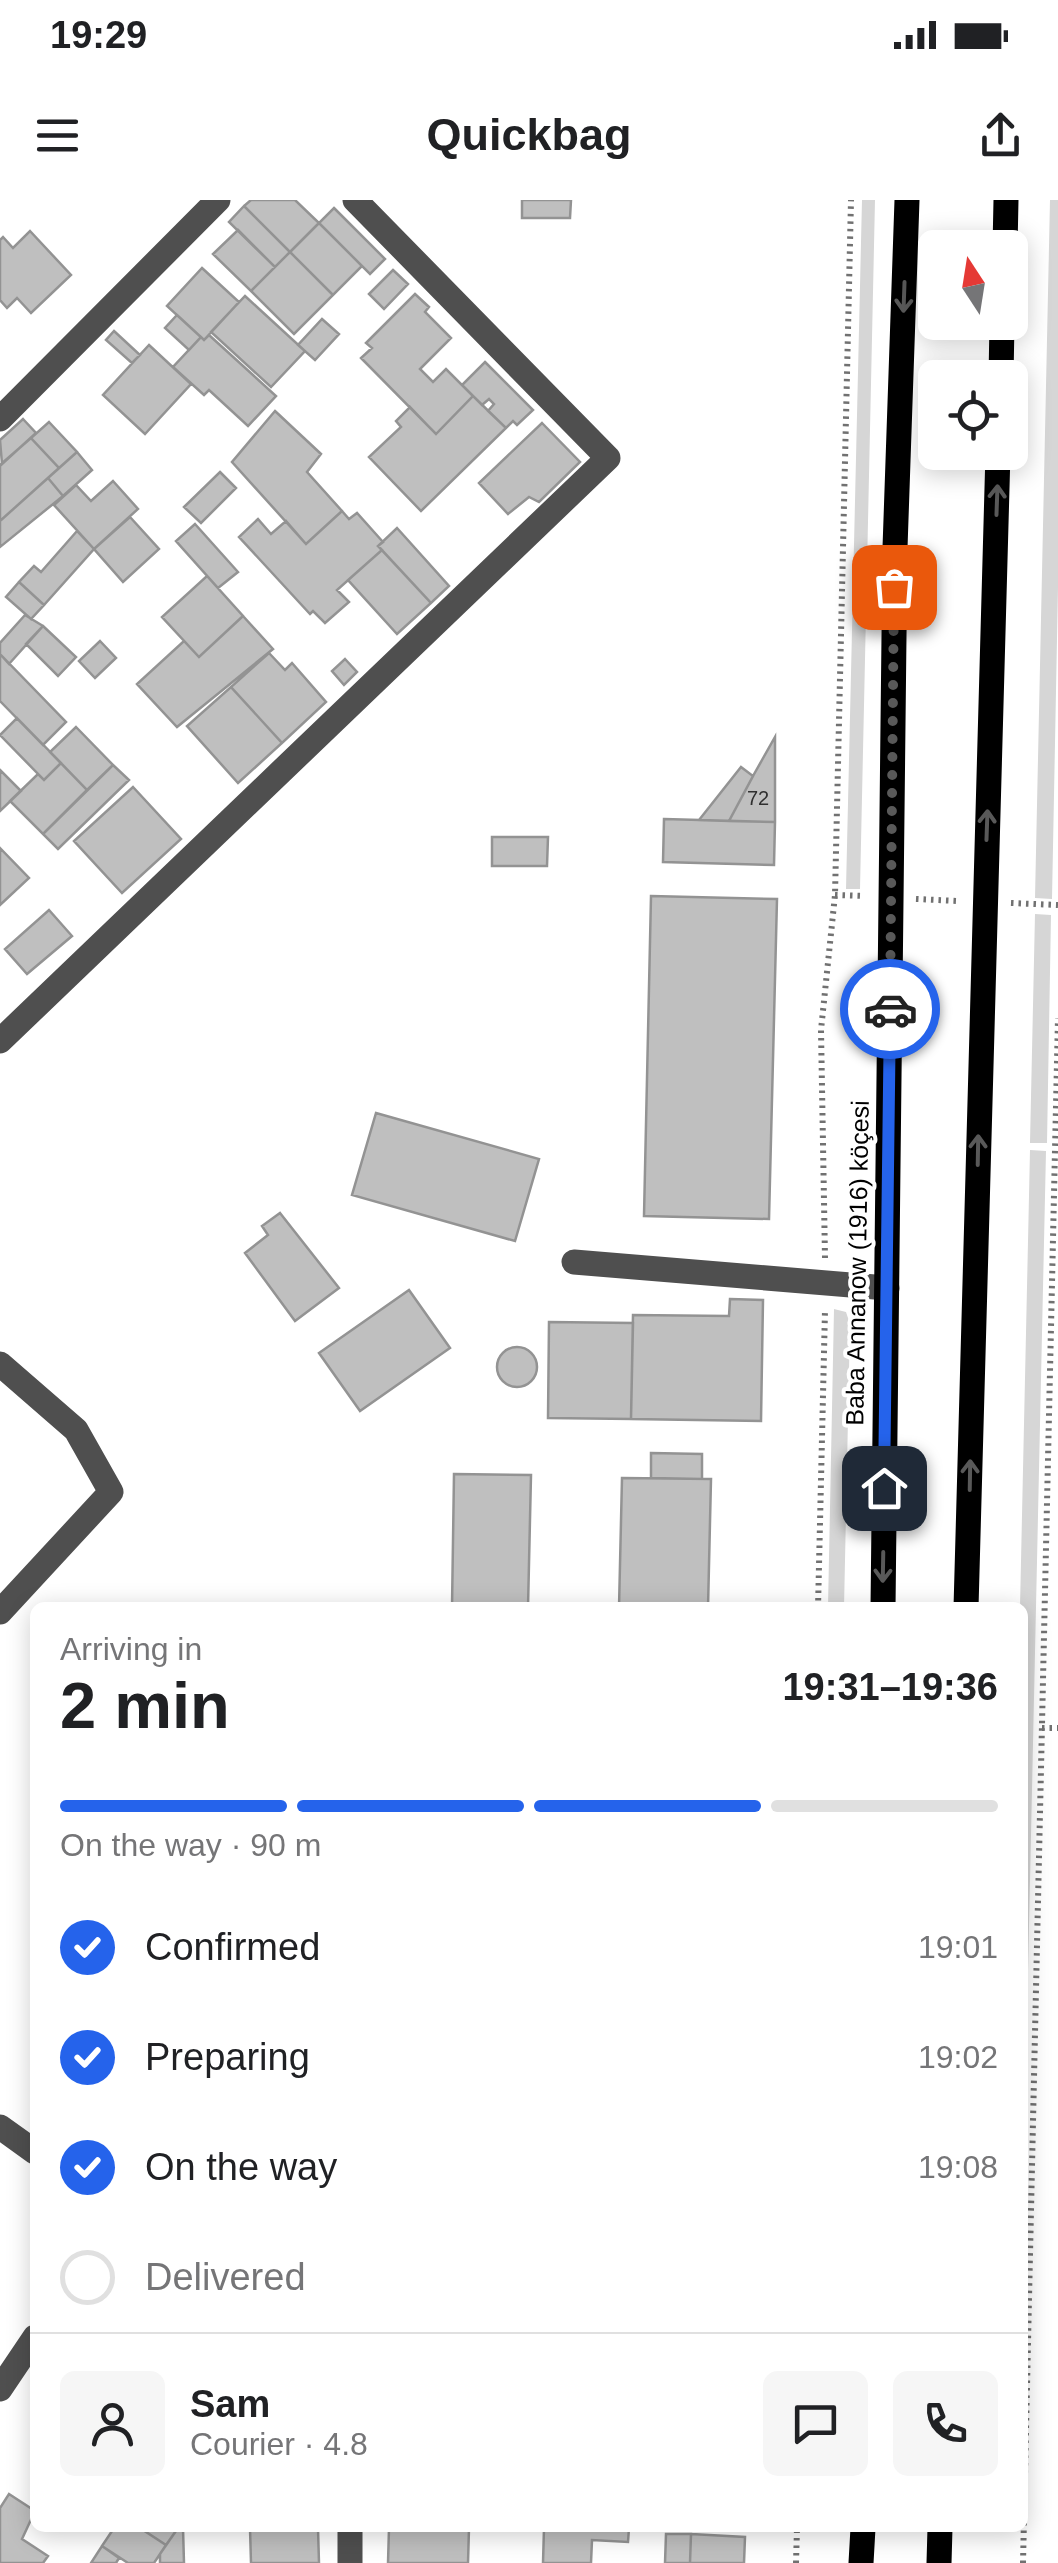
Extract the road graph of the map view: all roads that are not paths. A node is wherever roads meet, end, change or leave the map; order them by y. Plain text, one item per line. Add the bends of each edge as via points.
1 (218, 200) edge
2 (355, 200) edge
3 (907, 200) edge
4 (1006, 200) edge
5 (1005, 230) edge
6 (0, 418) edge
7 (997, 470) edge
8 (0, 1041) edge
9 (574, 1262) dead end
10 (886, 1288) junction
11 (0, 1364) edge
12 (883, 1602) edge
13 (966, 1602) edge
14 (0, 1612) edge
15 (0, 2128) edge
16 (30, 2149) edge
17 (30, 2345) edge
18 (0, 2389) edge
19 (350, 2532) edge
20 (862, 2532) edge
21 (940, 2532) edge
22 (350, 2563) edge
23 (861, 2563) edge
24 (939, 2563) edge

1 - 6 street
2 - 8 street via 608,458
3 -> 10 main road, Baba Annanow (1916) köçesi via 895,548
4 - 5 main road
13 -> 7 main road
9 - 10 street
10 -> 12 main road, Baba Annanow (1916) köçesi
11 - 14 street via 76,1430 111,1492
15 - 16 street
17 - 18 street
19 - 22 street
20 - 23 main road
21 - 24 main road

